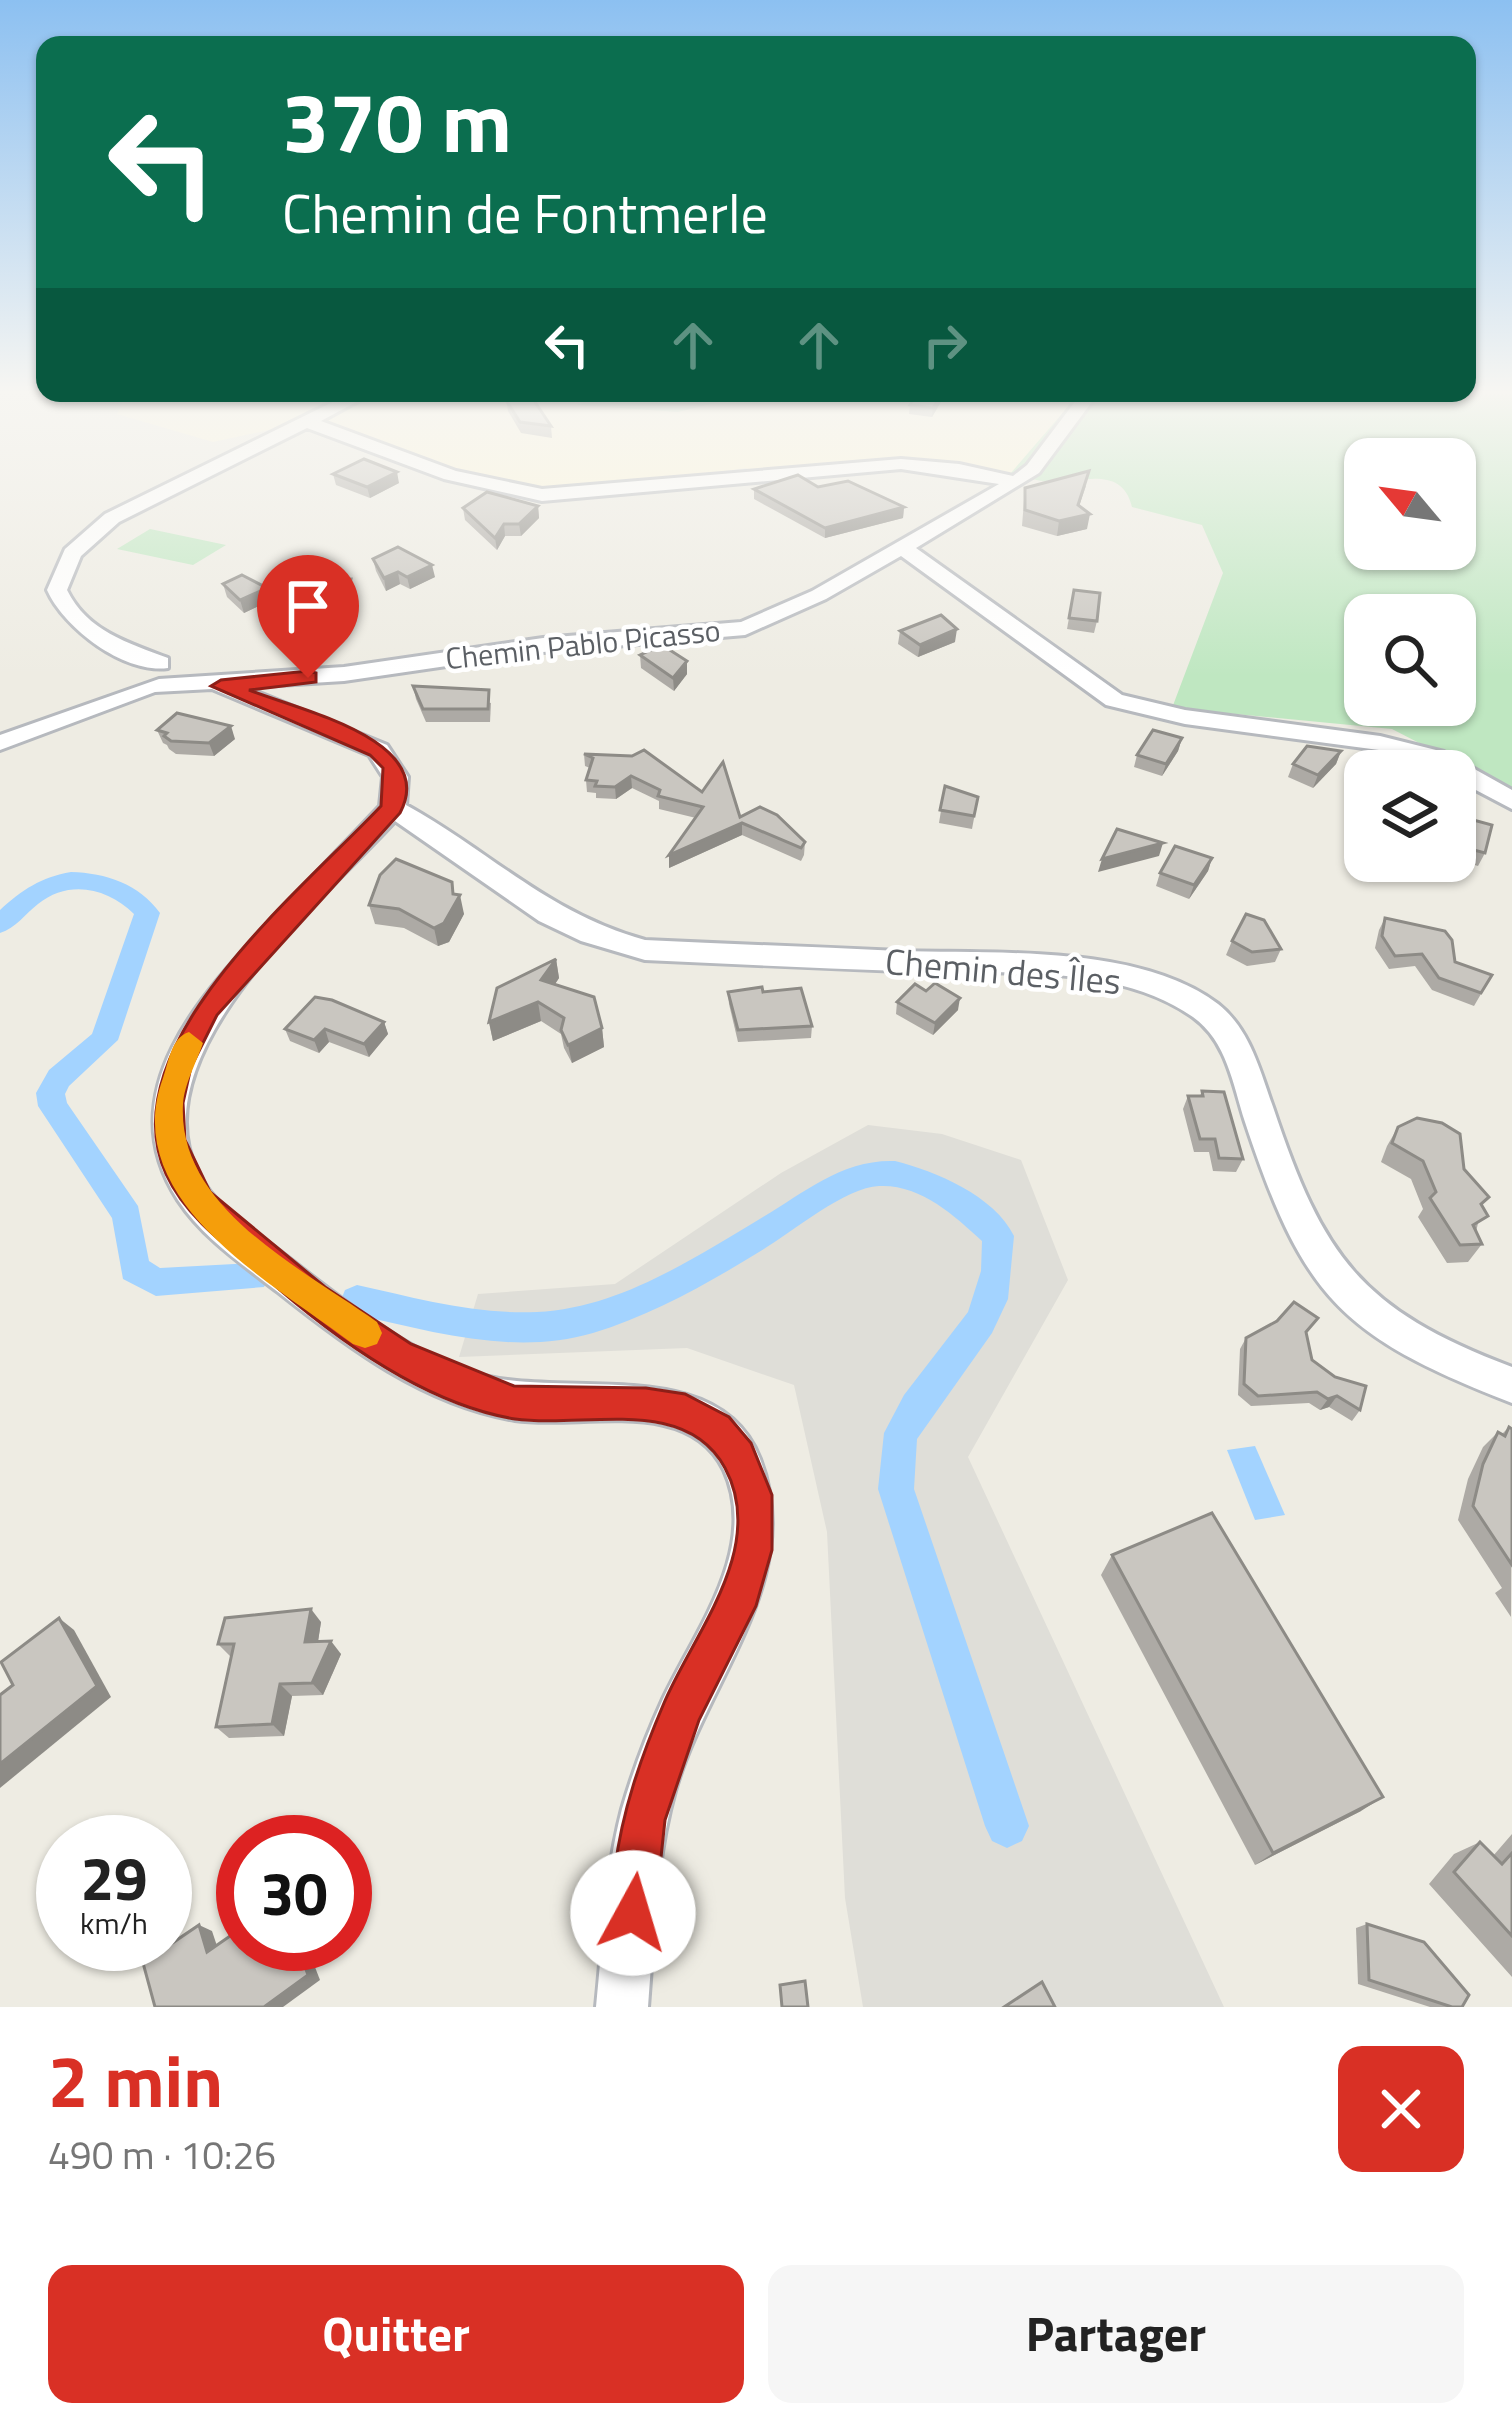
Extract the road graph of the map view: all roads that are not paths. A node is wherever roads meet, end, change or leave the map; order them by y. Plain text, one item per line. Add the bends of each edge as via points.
1 (171, 489) edge
2 (515, 489) edge
3 (606, 489) edge
4 (1004, 489) edge
5 (902, 547) junction
6 (113, 645) junction
7 (148, 677) junction
8 (223, 688) junction
9 (0, 743) edge
10 (1512, 801) edge
11 (392, 808) junction
12 (1512, 1385) edge
13 (622, 2007) edge

1 - 6 street via 112,518 72,553 57,590 65,612
2 - 3 street
4 - 5 street, Chemin Pablo Picasso
5 - 8 street, Chemin Pablo Picasso via 746,628 543,645
5 - 10 street via 1114,700 1380,743 1435,758
6 - 7 street
6 - 7 street
7 - 8 street, Chemin Pablo Picasso
7 - 9 street
8 - 11 street via 378,750 398,781
11 - 12 street, Chemin des Îles via 546,913 645,950 1098,974 1196,1004 1237,1047 1289,1210 1342,1293 1442,1361
11 - 13 street via 207,1009 177,1067 170,1140 199,1201 313,1298 398,1355 514,1402 685,1411 739,1456 753,1495 753,1550 643,1820

